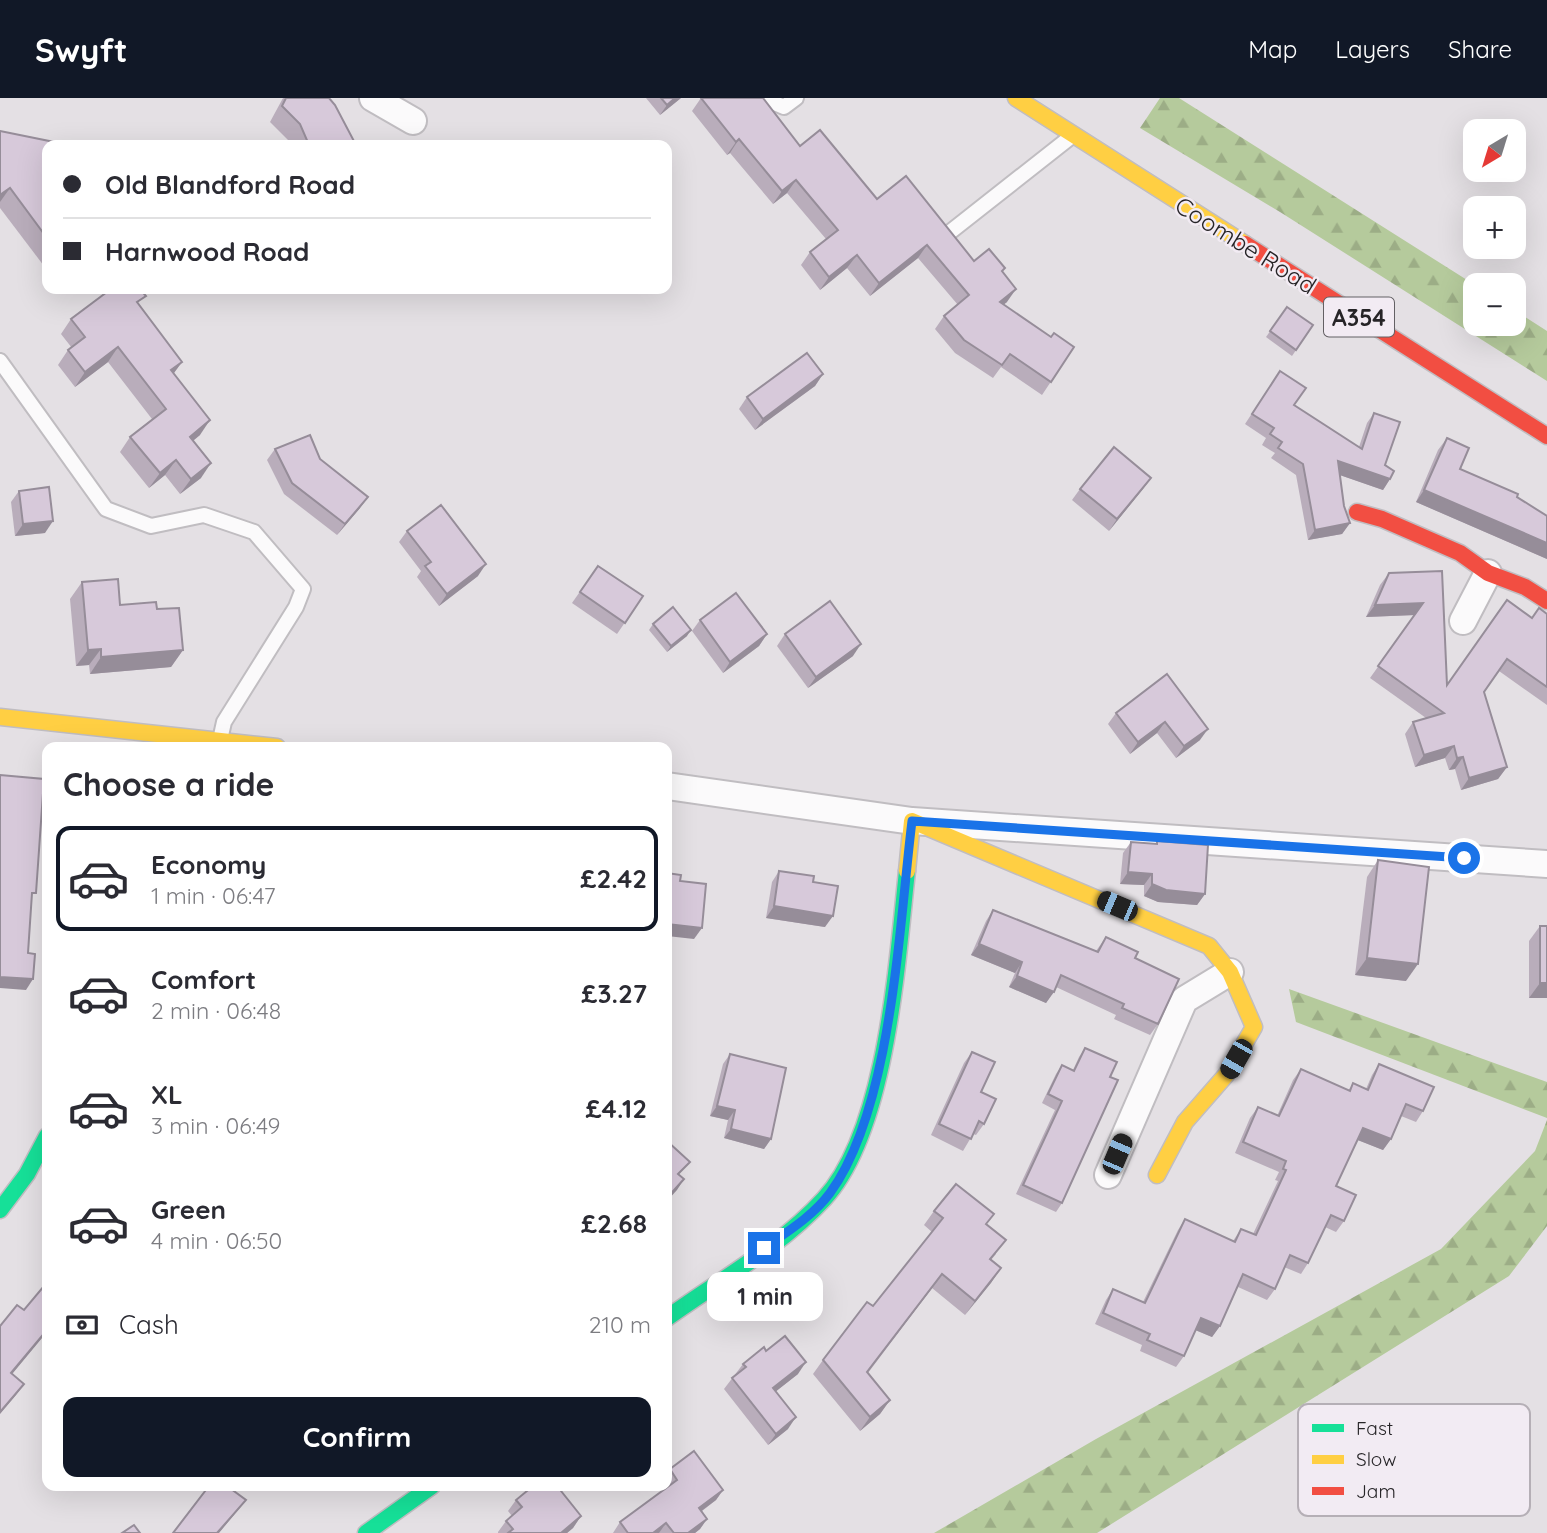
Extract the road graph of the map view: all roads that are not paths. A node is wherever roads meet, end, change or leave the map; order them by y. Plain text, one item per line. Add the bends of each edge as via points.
1 (373, 98) edge
2 (796, 98) edge
3 (1016, 98) edge
4 (770, 102) edge
5 (413, 121) dead end
6 (1073, 135) junction
7 (945, 236) edge
8 (0, 361) edge
9 (1547, 436) edge
10 (1357, 512) dead end
11 (1488, 573) junction
12 (1547, 601) edge
13 (1463, 621) dead end
14 (0, 717) edge
15 (121, 737) edge
16 (220, 740) junction
17 (236, 742) edge
18 (672, 787) edge
19 (912, 821) junction
20 (1547, 864) edge
21 (1230, 972) junction
22 (42, 1146) edge
23 (1108, 1175) dead end
24 (1157, 1175) dead end
25 (0, 1210) edge
26 (672, 1314) edge
27 (425, 1491) edge
28 (366, 1533) edge

1 - 5 street
2 - 4 lane via 783,107
3 - 6 main road, Coombe Road / A354
6 - 7 lane
6 - 9 main road, Coombe Road / A354
8 - 16 lane via 106,509 152,526 204,515 254,532 303,589 224,722
10 - 11 main road via 1450,548
11 - 12 main road
11 - 13 street
14 - 15 main road
15 - 16 main road
16 - 17 main road
18 - 19 street
19 - 20 street
19 - 21 main road via 1209,946
19 - 26 main road via 877,1075 849,1162 828,1195 798,1224
21 - 23 street via 1184,1000
21 - 24 main road via 1254,1027 1226,1076 1185,1122
22 - 25 main road
27 - 28 main road

